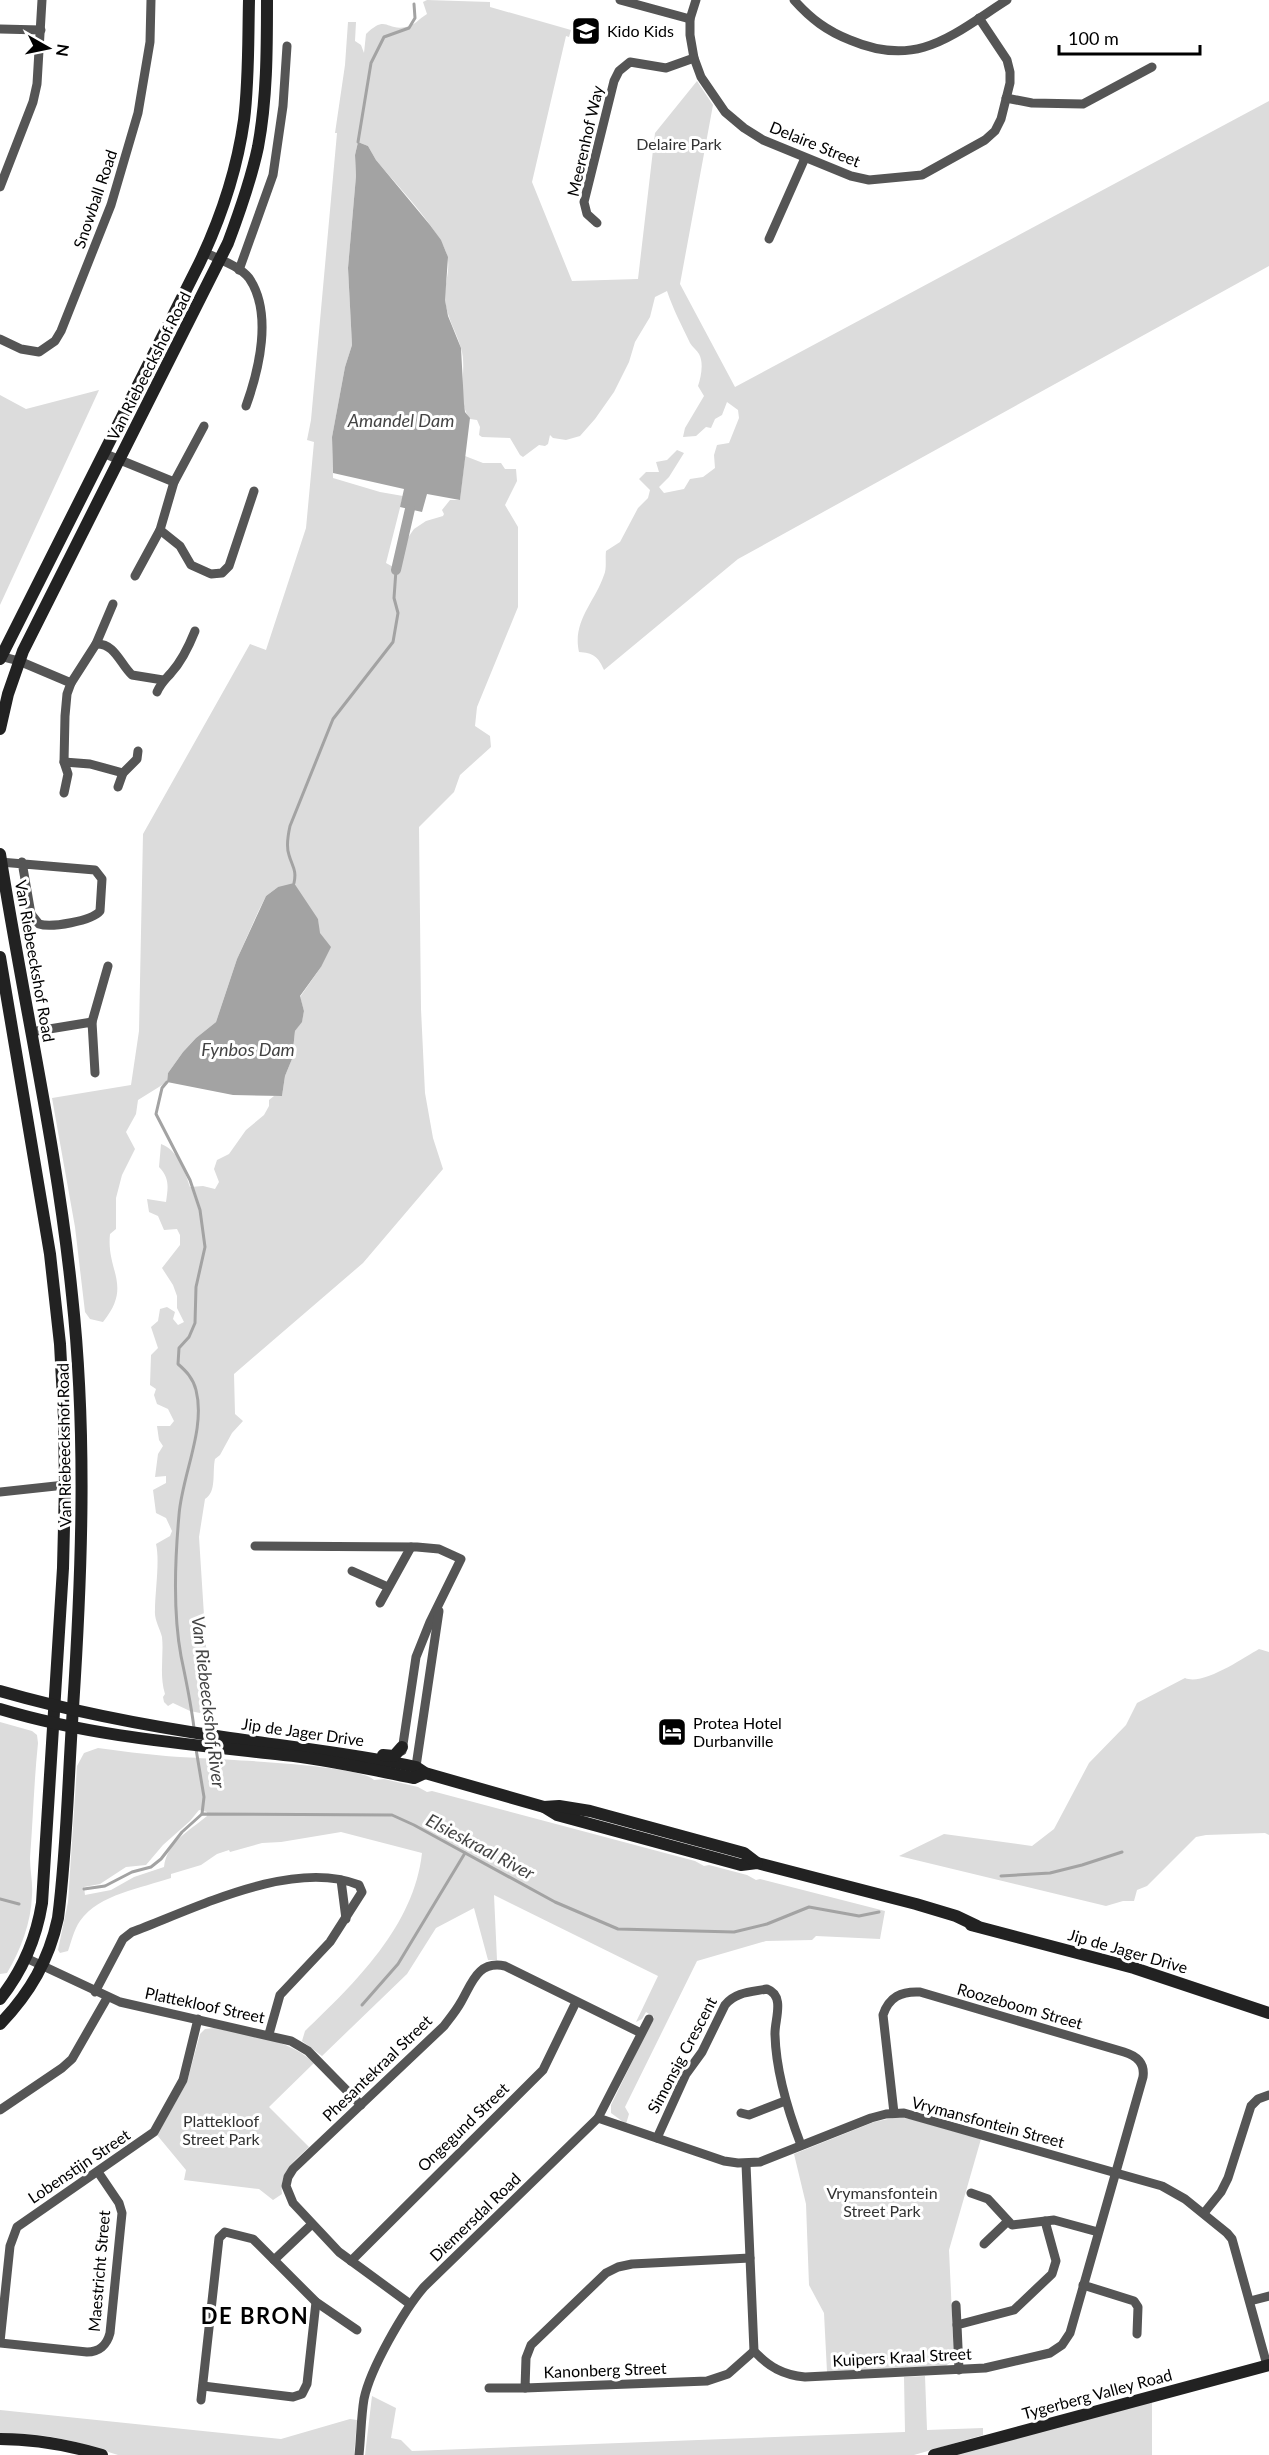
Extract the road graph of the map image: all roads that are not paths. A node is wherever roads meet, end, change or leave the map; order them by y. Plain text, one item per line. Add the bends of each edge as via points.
1 (42, 0) edge
2 (152, 0) edge
3 (249, 0) edge
4 (267, 0) edge
5 (620, 0) edge
6 (696, 0) edge
7 (794, 0) edge
8 (1007, 0) edge
9 (979, 18) junction
10 (690, 19) junction
11 (0, 29) edge
12 (41, 30) junction
13 (287, 46) dead end
14 (694, 58) junction
15 (1152, 67) dead end
16 (1006, 98) junction
17 (805, 158) junction
18 (0, 187) edge
19 (597, 223) dead end
20 (769, 239) dead end
21 (204, 252) junction
22 (220, 260) junction
23 (239, 270) junction
24 (0, 339) edge
25 (246, 406) dead end
26 (204, 426) dead end
27 (103, 453) junction
28 (120, 460) junction
29 (174, 482) junction
30 (254, 491) dead end
31 (160, 530) junction
32 (135, 576) dead end
33 (113, 604) dead end
34 (195, 631) dead end
35 (96, 644) junction
36 (0, 657) edge
37 (19, 661) junction
38 (163, 680) junction
39 (71, 683) junction
40 (157, 692) dead end
41 (0, 729) edge
42 (138, 751) dead end
43 (64, 762) junction
44 (123, 772) junction
45 (118, 787) dead end
46 (64, 793) dead end
47 (0, 859) edge
48 (22, 862) junction
49 (0, 957) edge
50 (108, 966) dead end
51 (8, 1004) junction
52 (92, 1022) junction
53 (31, 1032) junction
54 (17, 1054) junction
55 (95, 1073) dead end
56 (65, 1485) junction
57 (0, 1492) edge
58 (255, 1546) dead end
59 (411, 1547) junction
60 (352, 1571) dead end
61 (388, 1587) junction
62 (380, 1603) dead end
63 (440, 1604) junction
64 (0, 1691) edge
65 (54, 1706) junction
66 (0, 1709) edge
67 (73, 1710) junction
68 (53, 1724) junction
69 (72, 1728) junction
70 (257, 1742) junction
71 (225, 1744) junction
72 (402, 1747) junction
73 (398, 1769) junction
74 (418, 1773) junction
75 (341, 1880) junction
76 (346, 1919) junction
77 (26, 1958) junction
78 (44, 1966) junction
79 (95, 1992) junction
80 (107, 1998) junction
81 (0, 1999) edge
82 (576, 2002) junction
83 (1269, 2013) edge
84 (198, 2019) junction
85 (649, 2019) dead end
86 (0, 2024) edge
87 (641, 2033) junction
88 (269, 2034) junction
89 (1269, 2095) edge
90 (785, 2101) junction
91 (361, 2105) junction
92 (0, 2110) edge
93 (741, 2113) dead end
94 (894, 2113) junction
95 (598, 2118) junction
96 (657, 2138) junction
97 (801, 2145) junction
98 (746, 2164) junction
99 (98, 2172) junction
100 (1115, 2172) junction
101 (971, 2193) dead end
102 (1204, 2213) junction
103 (1045, 2220) junction
104 (1007, 2222) junction
105 (312, 2224) junction
106 (1098, 2232) junction
107 (984, 2244) dead end
108 (750, 2258) junction
109 (274, 2260) junction
110 (351, 2261) junction
111 (1083, 2285) junction
112 (1269, 2296) edge
113 (1250, 2301) junction
114 (316, 2302) junction
115 (410, 2304) junction
116 (956, 2304) dead end
117 (957, 2325) junction
118 (357, 2330) dead end
119 (1137, 2334) dead end
120 (0, 2342) edge
121 (754, 2351) junction
122 (1268, 2365) edge
123 (959, 2370) junction
124 (203, 2386) junction
125 (489, 2388) dead end
126 (525, 2388) junction
127 (201, 2400) dead end
128 (0, 2439) edge
129 (76, 2455) edge
130 (102, 2455) edge
131 (359, 2455) edge
132 (934, 2455) edge

1 - 12 street
2 - 24 street, Snowball Road via 150,42 132,137 68,318 55,341 39,352
3 - 21 street, Van Riebeeckshof Road via 241,137 228,191
4 - 22 street, Van Riebeeckshof Road via 265,83 258,144 248,186
5 - 10 street
6 - 10 street, Delaire Street
7 - 9 street via 831,32 890,52 929,46
8 - 9 street
9 - 16 street, Delaire Street via 1009,67
10 - 14 street, Delaire Street
11 - 12 street
12 - 18 street via 33,102
13 - 23 street via 273,175
14 - 17 street, Delaire Street via 712,95 735,121 764,140
14 - 19 street, Meerenhof Way via 662,69 630,62 619,71 584,202 587,214
15 - 16 street via 1083,104
16 - 17 street, Delaire Street via 991,136 922,175 861,179
17 - 20 street
21 - 22 street
21 - 27 street, Van Riebeeckshof Road
22 - 23 street
22 - 28 street, Van Riebeeckshof Road
23 - 25 street via 248,278 260,306 261,355
26 - 29 street
27 - 28 street
27 - 36 street, Van Riebeeckshof Road
28 - 29 street
28 - 37 street, Van Riebeeckshof Road
29 - 31 street
30 - 31 street via 229,566 222,573 190,565 180,546
31 - 32 street
33 - 35 street
34 - 38 street via 181,660
35 - 38 street via 104,644 117,654 132,675
35 - 39 street
36 - 37 street
37 - 39 street
37 - 41 street, Van Riebeeckshof Road
38 - 40 street
39 - 43 street via 67,694
42 - 44 street via 136,759
43 - 44 street
43 - 46 street via 68,774
44 - 45 street
47 - 48 street
47 - 53 street, Van Riebeeckshof Road
48 - 48 street via 95,870 102,879 100,912 90,919 39,924 31,914
49 - 51 street, Van Riebeeckshof Road
50 - 52 street
51 - 53 street
51 - 54 street, Van Riebeeckshof Road
52 - 53 street
52 - 55 street
53 - 54 street via 24,1036
53 - 67 street, Van Riebeeckshof Road via 67,1251 80,1385 82,1543
54 - 56 street, Van Riebeeckshof Road via 57,1314
56 - 57 street
56 - 65 street, Van Riebeeckshof Road
58 - 59 street
59 - 61 street
59 - 63 street via 439,1550 461,1559
60 - 61 street
61 - 62 street
63 - 72 street via 416,1658
63 - 74 street
64 - 65 street, Jip de Jager Drive
65 - 67 street, Jip de Jager Drive
65 - 68 street, Van Riebeeckshof Road
66 - 68 street, Jip de Jager Drive
67 - 69 street, Van Riebeeckshof Road
67 - 71 street, Jip de Jager Drive
68 - 69 street, Jip de Jager Drive
68 - 77 street, Van Riebeeckshof Road via 44,1892 38,1926
69 - 71 street, Jip de Jager Drive via 172,1743
69 - 78 street, Van Riebeeckshof Road via 60,1906
70 - 71 street, Jip de Jager Drive
70 - 72 street via 284,1740 390,1756
70 - 73 street, Jip de Jager Drive via 345,1753
71 - 73 street, Jip de Jager Drive
72 - 73 street
73 - 74 street, Jip de Jager Drive
74 - 83 street, Jip de Jager Drive via 544,1807 590,1811 744,1853 757,1863 880,1895 954,1922 1134,1968
75 - 76 street
75 - 76 street via 363,1890
75 - 79 street via 321,1877 256,1885 127,1934
76 - 88 street via 330,1942 280,1995
77 - 78 street, Plattekloof Street
77 - 81 street, Van Riebeeckshof Road
78 - 79 street, Plattekloof Street
78 - 86 street, Van Riebeeckshof Road
79 - 80 street, Plattekloof Street
80 - 84 street, Plattekloof Street
80 - 92 street via 72,2059
82 - 87 street, Phesantekraal Street
82 - 91 street, Phesantekraal Street via 505,1966 490,1965 477,1973 444,2026
82 - 110 street, Ongegund Street via 543,2070
84 - 88 street, Plattekloof Street
84 - 99 street, Lobenstijn Street via 183,2080 160,2124 146,2139
85 - 87 street, Diemersdal Road
87 - 95 street, Diemersdal Road
88 - 91 street, Plattekloof Street via 308,2051
89 - 102 street via 1258,2098 1251,2106 1228,2178
90 - 93 street via 749,2115
90 - 96 street, Simonsig Crescent via 775,2038 775,1995 767,1989 740,1994 725,2005 702,2052 686,2074
90 - 97 street, Simonsig Crescent
91 - 105 street, Phesantekraal Street via 288,2177 286,2190 290,2199
94 - 97 street, Vrymansfontein Street
94 - 100 street, Vrymansfontein Street
94 - 100 street, Roozeboom Street via 883,2015 894,1997 920,1992 1136,2056 1143,2078
95 - 96 street, Vrymansfontein Street
95 - 115 street, Diemersdal Road
96 - 98 street, Vrymansfontein Street via 724,2161
97 - 98 street, Vrymansfontein Street
98 - 108 street
99 - 120 street, Lobenstijn Street via 17,2228 10,2246
99 - 120 street, Maestricht Street via 122,2213 107,2342 96,2351 87,2352
100 - 102 street, Vrymansfontein Street via 1167,2189
100 - 106 street, Kuipers Kraal Street
101 - 104 street via 988,2199
102 - 113 street, Vrymansfontein Street via 1234,2243
103 - 104 street via 1017,2226
103 - 106 street via 1059,2220
103 - 117 street via 1056,2261 1052,2274 1014,2310
104 - 107 street
105 - 109 street
105 - 110 street, Phesantekraal Street
106 - 111 street, Kuipers Kraal Street
108 - 121 street
108 - 126 street, Kanonberg Street via 632,2264 612,2270 531,2345 525,2364
109 - 114 street
109 - 124 street via 249,2237 227,2231 219,2238
110 - 115 street, Phesantekraal Street
111 - 119 street via 1134,2301 1138,2307
111 - 123 street, Kuipers Kraal Street via 1068,2337 1055,2351 1012,2363
112 - 113 street
113 - 122 street, Vrymansfontein Street
114 - 118 street
114 - 124 street via 307,2384 302,2394 293,2397
115 - 131 street, Diemersdal Road via 367,2388
116 - 117 street
117 - 123 street
121 - 123 street, Kuipers Kraal Street via 772,2367 793,2376
121 - 126 street, Kanonberg Street via 728,2374 707,2381
122 - 132 street, Tygerberg Valley Road
124 - 127 street
125 - 126 street
128 - 129 street
128 - 130 street via 44,2441

